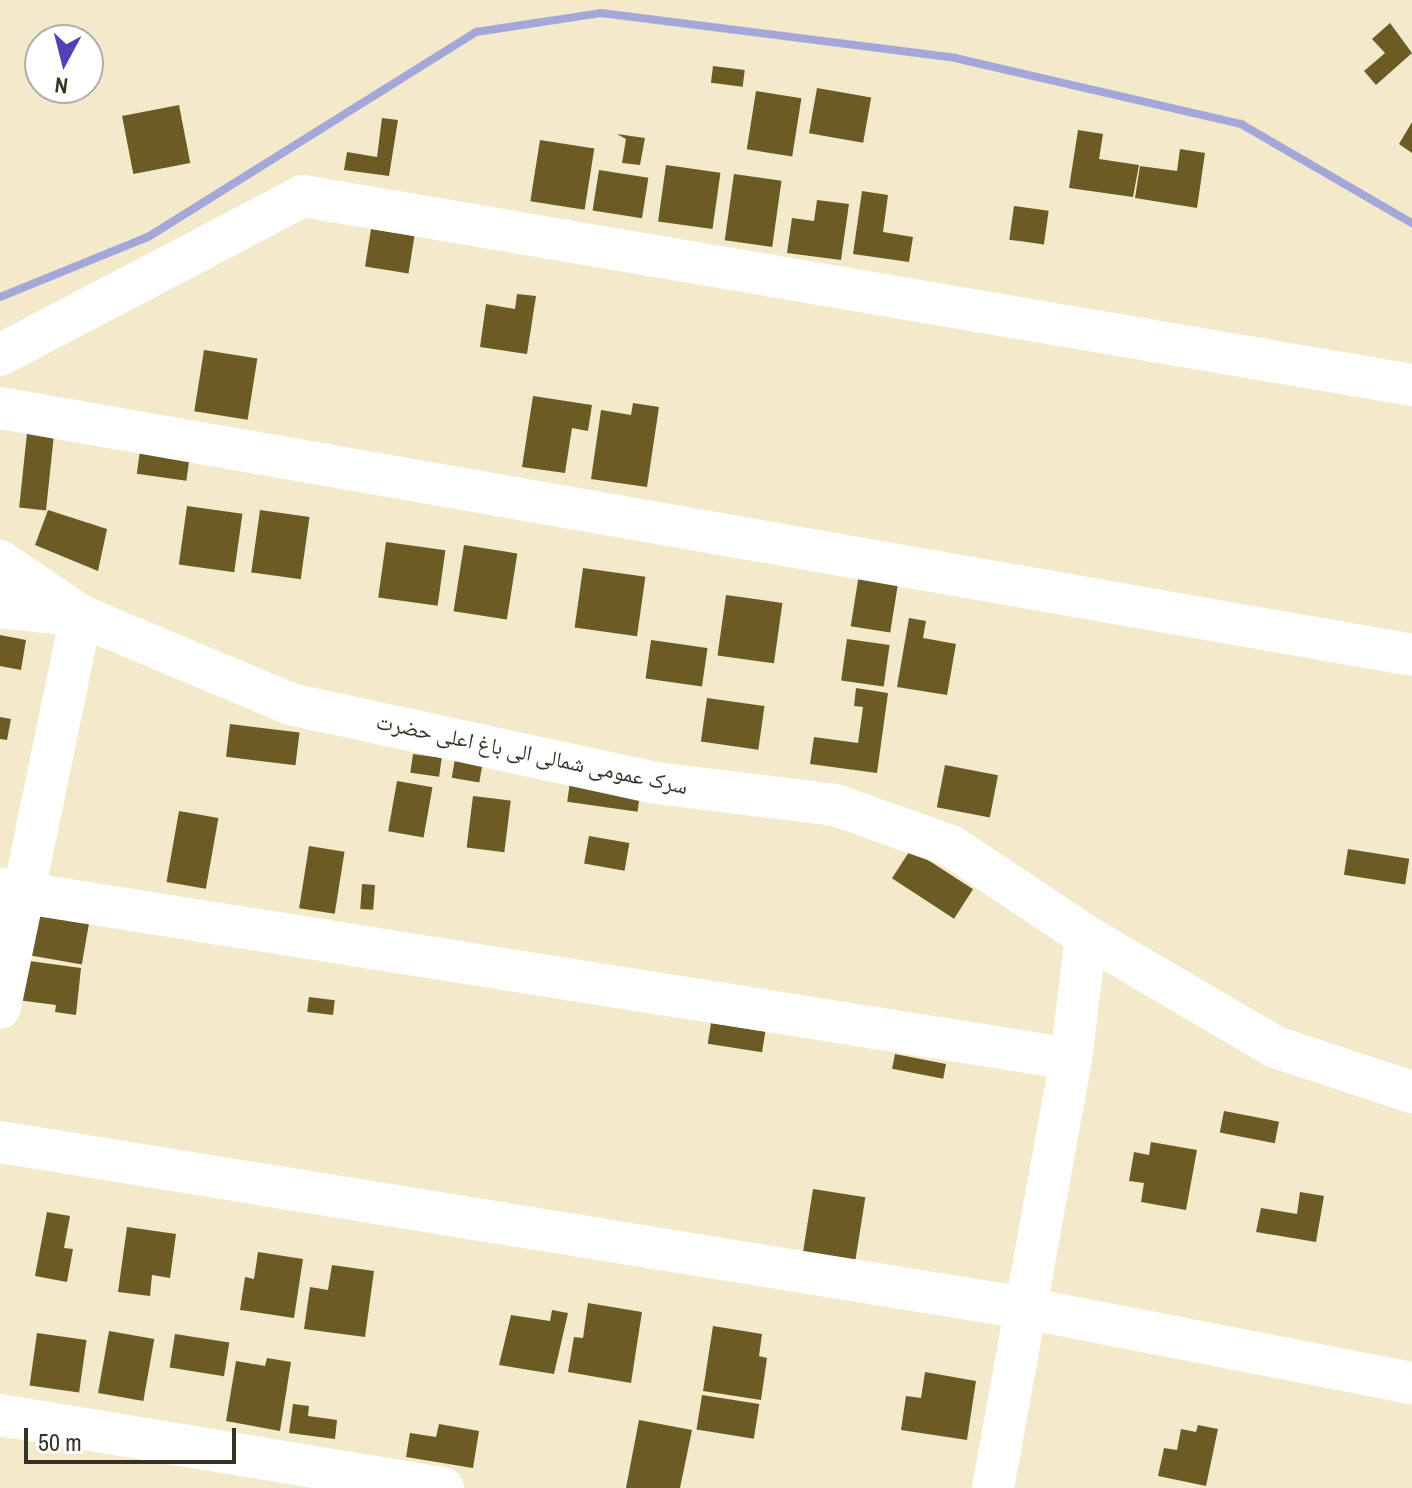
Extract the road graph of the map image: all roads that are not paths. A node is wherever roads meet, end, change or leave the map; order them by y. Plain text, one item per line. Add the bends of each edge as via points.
1 (0, 355) edge
2 (1412, 385) edge
3 (0, 408) edge
4 (0, 561) edge
5 (0, 607) edge
6 (81, 616) junction
7 (1412, 655) edge
8 (12, 891) edge
9 (1086, 936) junction
10 (0, 1008) edge
11 (1071, 1059) junction
12 (1412, 1092) edge
13 (0, 1142) edge
14 (1025, 1308) junction
15 (1412, 1383) edge
16 (0, 1415) edge
17 (443, 1488) edge
18 (993, 1488) edge

1 - 2 street via 303,196
3 - 7 street
4 - 6 street, سرک عمومی شمالی الی باغ اعلی حضرت
5 - 6 street
6 - 8 street
6 - 9 street, سرک عمومی شمالی الی باغ اعلی حضرت via 290,704 656,783 835,805 951,846
8 - 10 street
8 - 11 street
9 - 11 street
9 - 12 street, سرک عمومی شمالی الی باغ اعلی حضرت via 1275,1047
11 - 14 street
13 - 14 street
14 - 15 street
14 - 18 street
16 - 17 street

